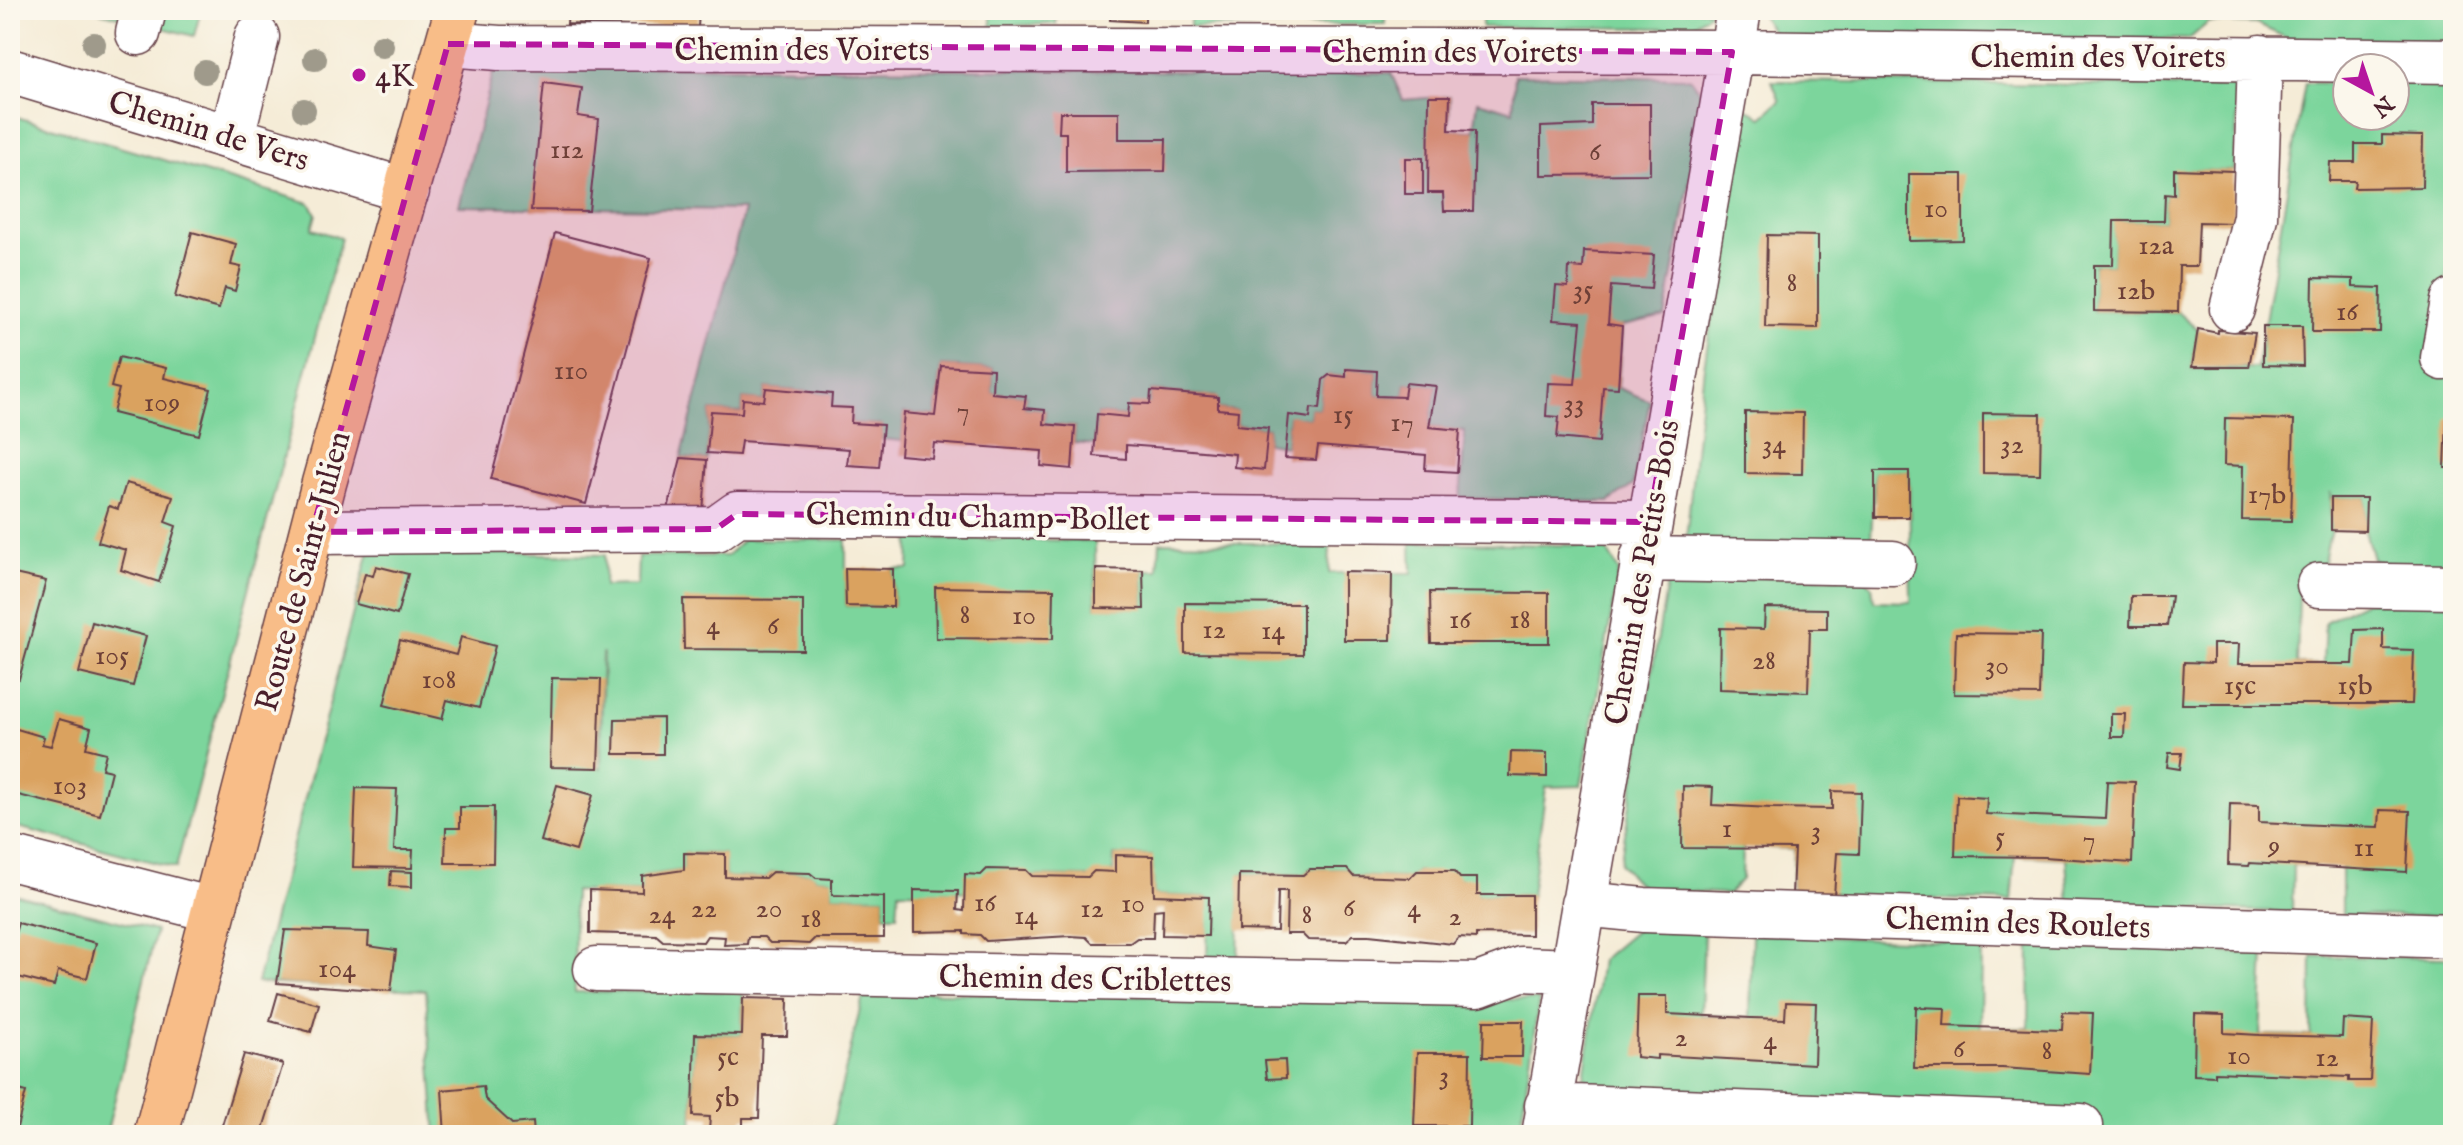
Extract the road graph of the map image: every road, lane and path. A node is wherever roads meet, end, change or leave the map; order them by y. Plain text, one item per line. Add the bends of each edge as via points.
1 (1739, 10) edge
2 (452, 27) edge
3 (257, 37) dead end
4 (1732, 52) junction
5 (2260, 57) junction
6 (2453, 61) edge
7 (10, 71) edge
8 (232, 136) junction
9 (407, 191) junction
10 (2453, 301) edge
11 (2232, 309) dead end
12 (2443, 358) dead end
13 (312, 532) junction
14 (1646, 541) junction
15 (1893, 563) dead end
16 (2319, 585) dead end
17 (2453, 587) edge
18 (10, 858) edge
19 (1583, 904) junction
20 (213, 910) junction
21 (2453, 936) edge
22 (596, 969) dead end
23 (1572, 971) junction
24 (1546, 1120) edge
25 (2081, 1126) dead end
26 (156, 1135) edge

1 - 4 street, Chemin des Petits-Bois
2 - 4 street, Chemin des Voirets via 515,48
2 - 9 main road, Route de Saint-Julien
3 - 8 street
4 - 5 street, Chemin des Voirets
4 - 14 street, Chemin des Petits-Bois
5 - 6 street, Chemin des Voirets
5 - 11 street via 2255,217
7 - 8 street, Chemin de Vers
8 - 9 street, Chemin de Vers
9 - 13 main road, Route de Saint-Julien
10 - 12 street
13 - 14 street, Chemin du Champ-Bollet via 716,529 737,514
13 - 20 main road, Route de Saint-Julien
14 - 15 street, Chemin du Champ-Bollet
14 - 19 street, Chemin des Petits-Bois
16 - 17 street
18 - 20 street
19 - 21 street, Chemin des Roulets via 1660,911
19 - 23 street, Chemin des Petits-Bois
20 - 26 main road, Route de Saint-Julien
22 - 23 street, Chemin des Criblettes via 1478,985 1521,969
23 - 24 street, Chemin des Petits-Bois
24 - 25 street

